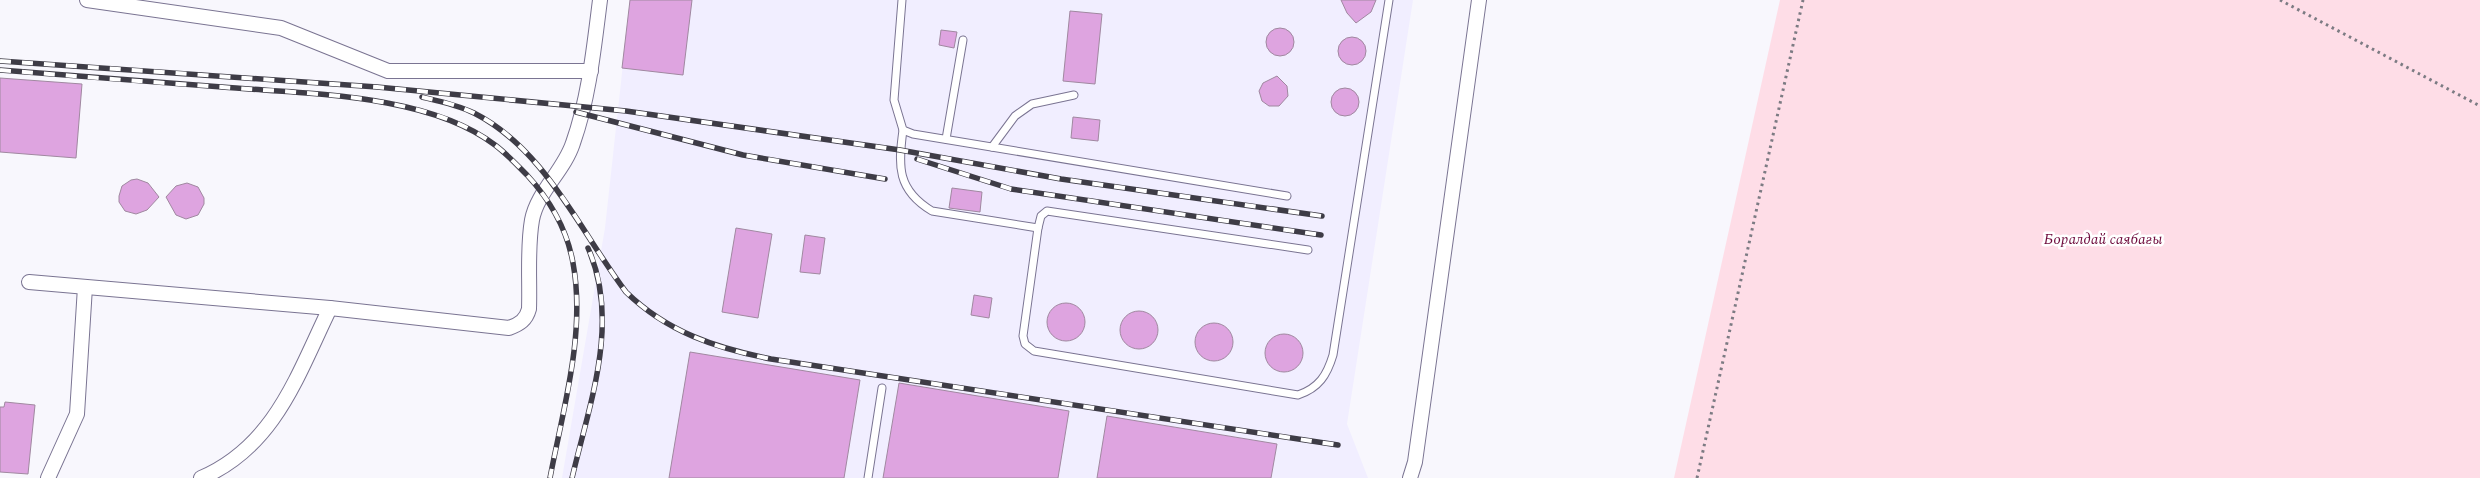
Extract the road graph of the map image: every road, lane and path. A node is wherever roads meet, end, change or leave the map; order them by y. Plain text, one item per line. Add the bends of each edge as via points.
1 (87, 0) edge
2 (600, 0) edge
3 (902, 0) edge
4 (1389, 0) edge
5 (1479, 0) edge
6 (1804, 0) edge
7 (2280, 0) edge
8 (963, 40) dead end
9 (591, 71) junction
10 (1074, 95) dead end
11 (2480, 106) edge
12 (903, 130) junction
13 (946, 139) junction
14 (992, 147) junction
15 (1287, 196) dead end
16 (1038, 228) junction
17 (1308, 250) dead end
18 (29, 282) dead end
19 (85, 287) junction
20 (330, 308) junction
21 (882, 388) dead end
22 (48, 478) edge
23 (201, 478) edge
24 (868, 478) edge
25 (1410, 478) edge
26 (1697, 478) edge

1 - 9 street via 281,28 388,71
2 - 9 street
3 - 12 lane via 894,100
4 - 16 lane via 1333,355 1328,372 1308,392 1298,395 1034,351 1025,344 1023,336
5 - 25 street via 1415,462
6 - 26 path
7 - 11 path
8 - 13 lane
9 - 20 street via 574,143 564,165 537,204 532,220 530,308 526,319 509,328
10 - 14 lane via 1032,104 1016,116
12 - 13 lane
12 - 16 lane via 901,174 919,204 932,211
13 - 14 lane
14 - 15 lane
16 - 17 lane via 1041,216 1047,211
18 - 19 street
19 - 20 street
19 - 22 street via 77,414
20 - 23 street via 278,414 261,436 221,469
21 - 24 lane

